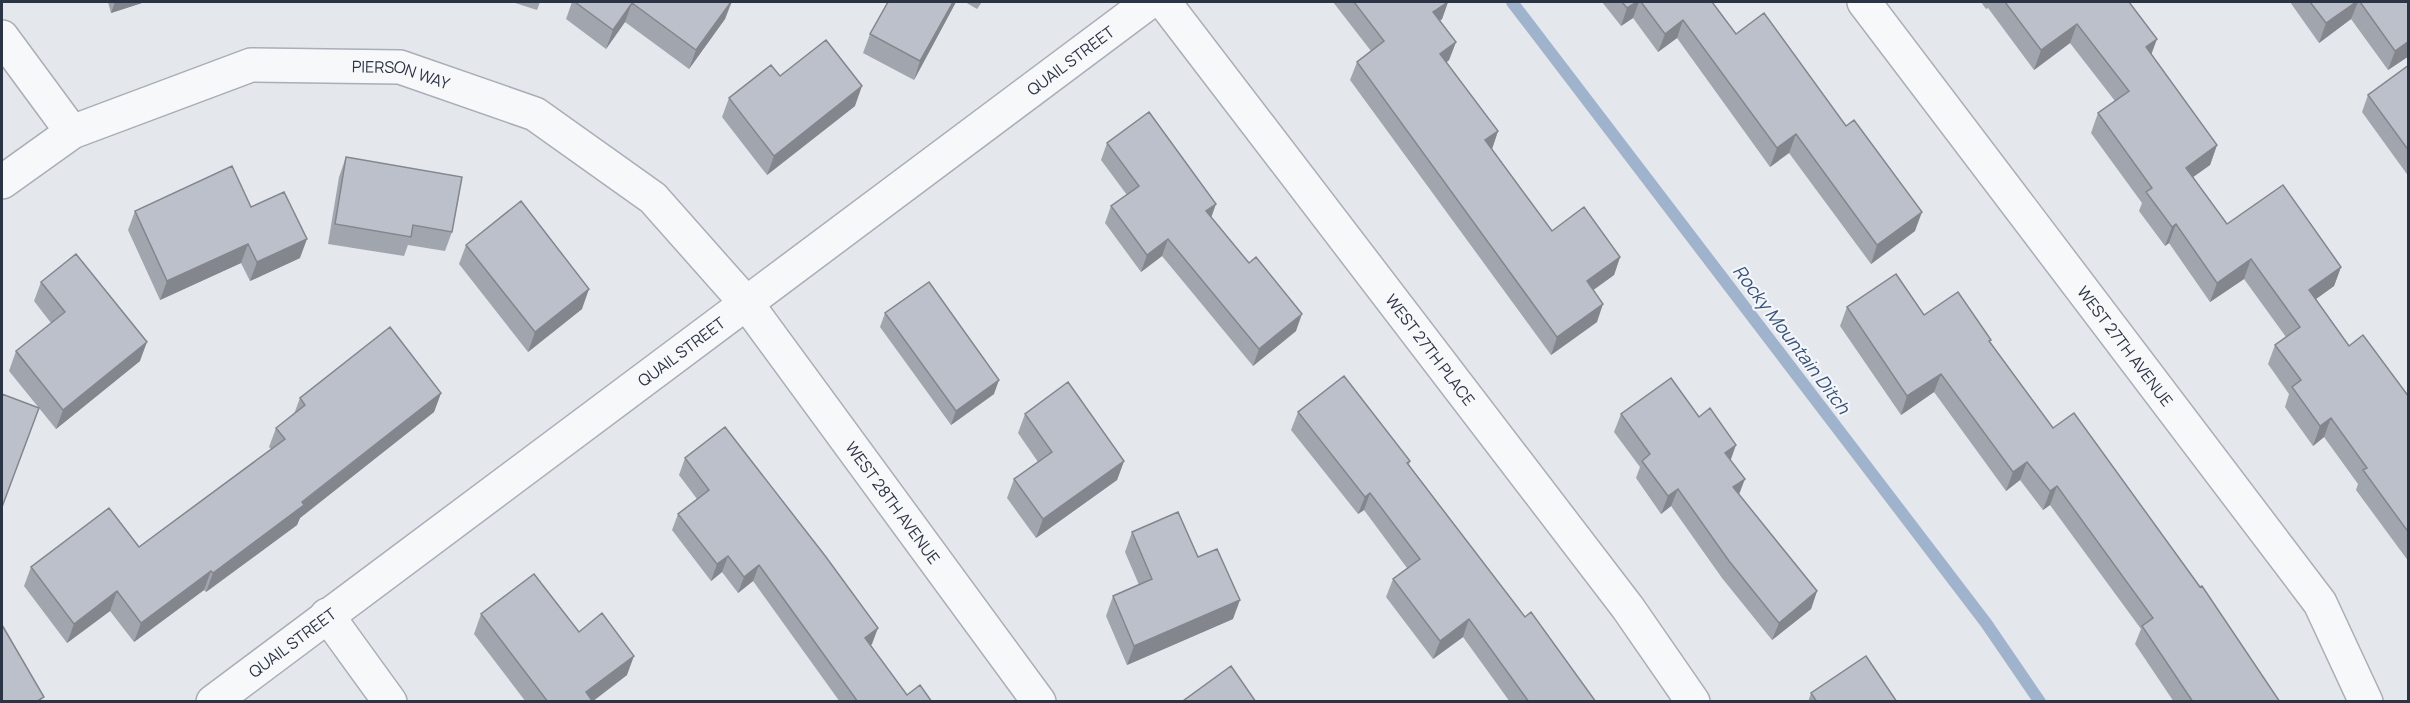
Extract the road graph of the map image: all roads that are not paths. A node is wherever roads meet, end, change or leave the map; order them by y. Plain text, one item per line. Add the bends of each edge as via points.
1 (1149, 2) edge
2 (1164, 2) edge
3 (1864, 2) edge
4 (2, 37) edge
5 (72, 132) junction
6 (2, 182) edge
7 (747, 304) junction
8 (327, 615) junction
9 (213, 702) edge
10 (390, 702) edge
11 (1039, 702) edge
12 (1693, 702) edge
13 (2366, 702) edge

1 - 7 street, QUAIL STREET
2 - 12 street, WEST 27TH PLACE via 1628,608
3 - 13 street, WEST 27TH AVENUE via 2320,603
4 - 5 street
5 - 6 street, PIERSON WAY
5 - 7 street, PIERSON WAY via 251,65 400,67 536,114 653,198
7 - 8 street, QUAIL STREET
7 - 11 street, WEST 28TH AVENUE
8 - 9 street, QUAIL STREET
8 - 10 street

